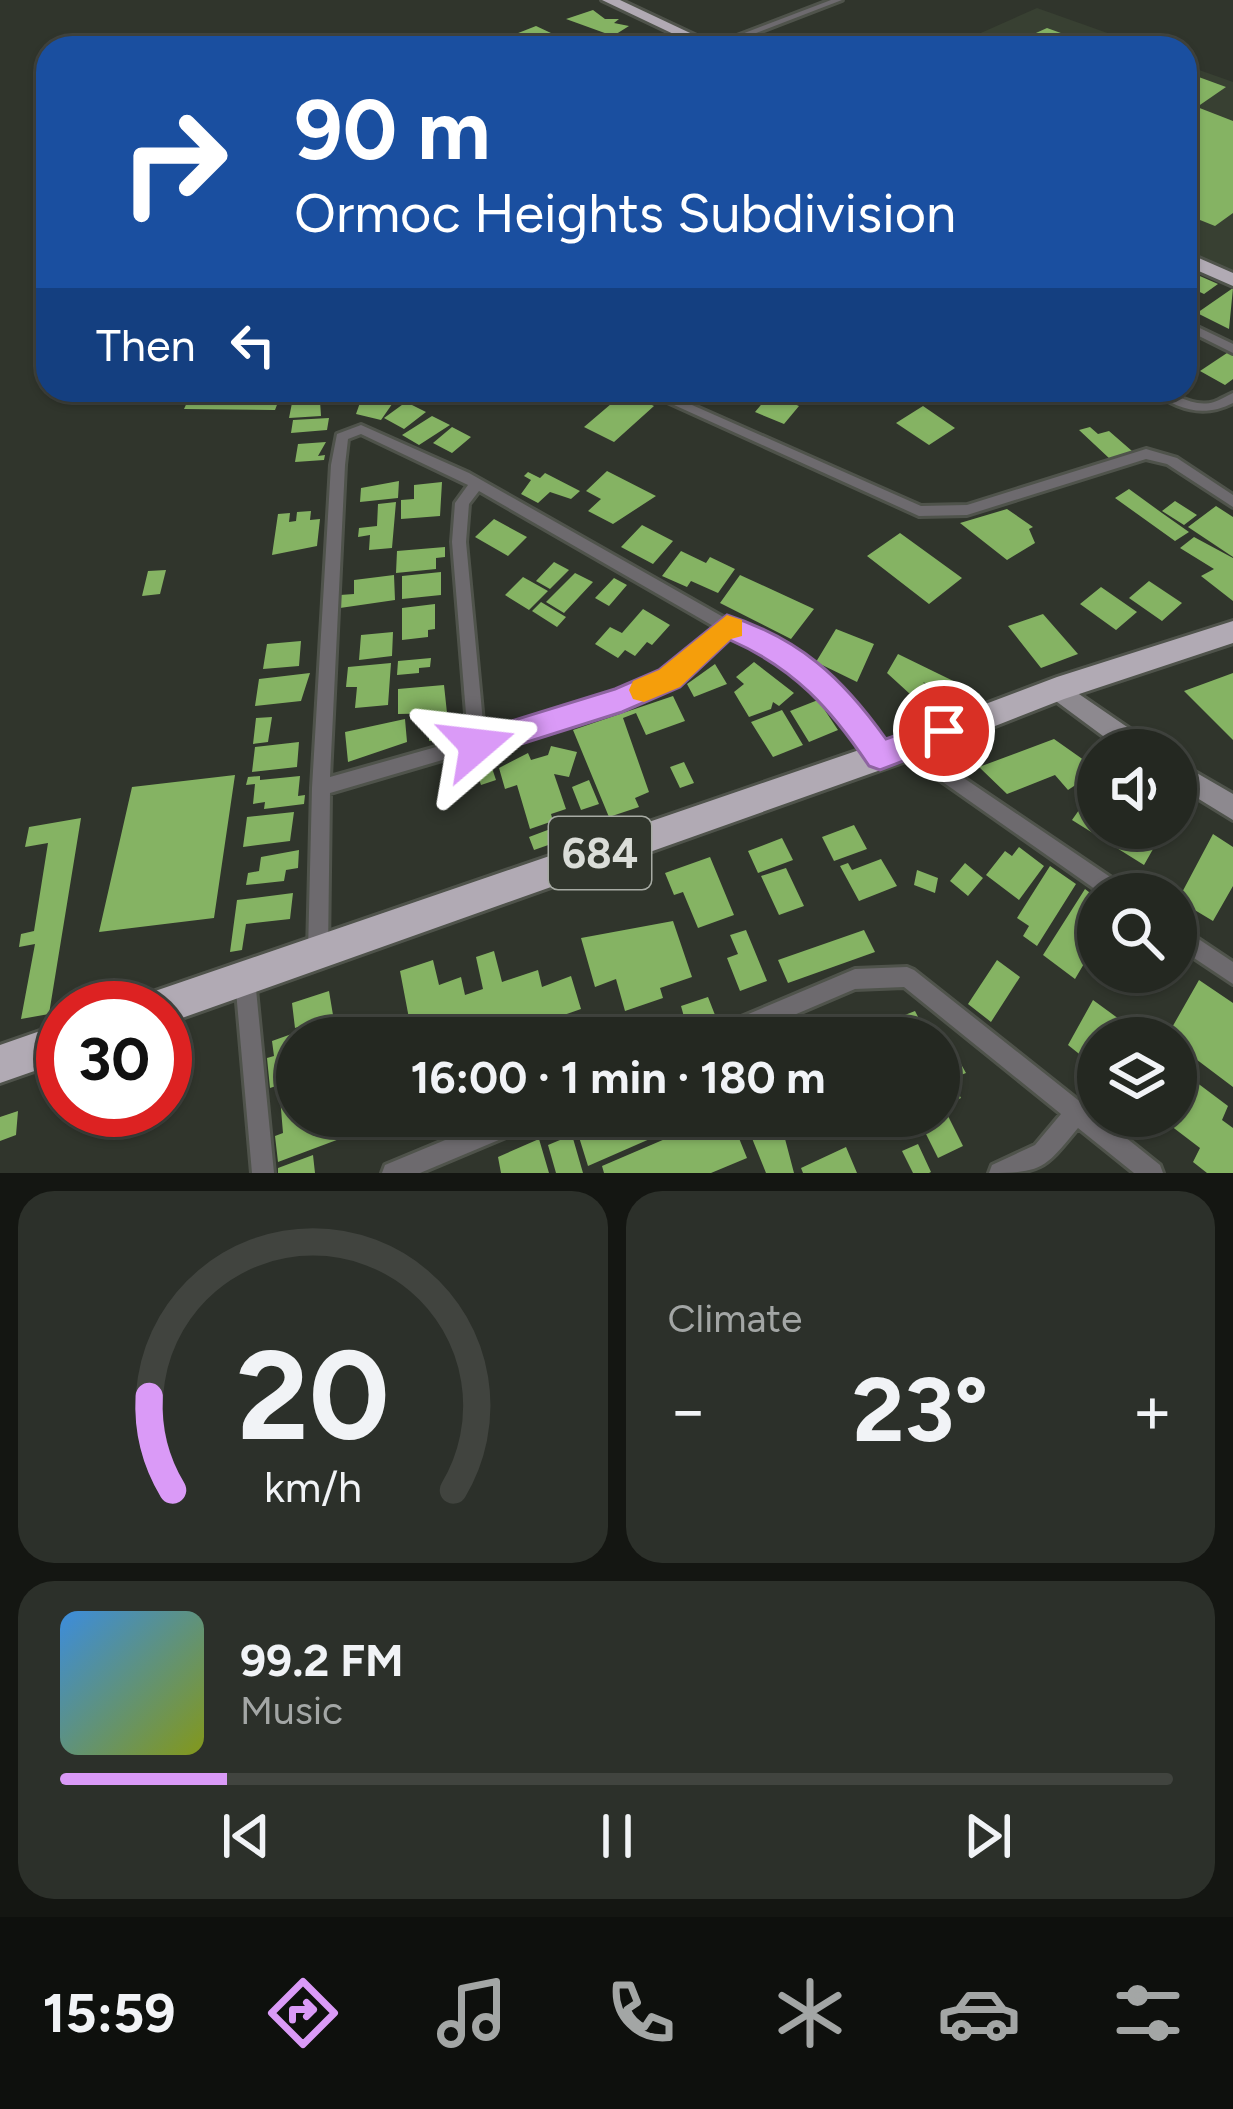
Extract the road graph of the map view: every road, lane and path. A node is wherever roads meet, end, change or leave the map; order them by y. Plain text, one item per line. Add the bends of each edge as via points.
1 (609, 0) edge
2 (838, 0) edge
3 (689, 36) edge
4 (742, 36) edge
5 (1197, 264) edge
6 (1233, 280) edge
7 (1197, 330) edge
8 (1233, 349) edge
9 (1233, 397) edge
10 (674, 402) edge
11 (1178, 402) edge
12 (477, 483) junction
13 (1233, 502) edge
14 (727, 626) junction
15 (1233, 632) edge
16 (1057, 689) junction
17 (1112, 729) edge
18 (477, 745) junction
19 (892, 752) junction
20 (1197, 785) edge
21 (321, 788) junction
22 (1233, 808) edge
23 (1085, 873) edge
24 (1197, 949) edge
25 (318, 952) junction
26 (1233, 974) edge
27 (244, 978) junction
28 (192, 996) edge
29 (765, 1017) edge
30 (959, 1017) edge
31 (960, 1018) edge
32 (36, 1051) edge
33 (0, 1064) edge
34 (1077, 1108) edge
35 (1077, 1112) edge
36 (479, 1137) edge
37 (1110, 1137) edge
38 (263, 1173) edge
39 (393, 1173) edge
40 (1000, 1173) edge
41 (1152, 1173) edge

1 - 3 highway
2 - 4 street
5 - 6 highway
7 - 8 street
9 - 11 street via 1216,409
10 - 13 street via 919,512 967,510 1146,454 1172,461
12 - 14 street
12 - 18 street via 463,503 459,542
12 - 21 street via 381,435 361,429 343,437
14 - 18 street via 669,678
14 - 19 street via 778,649 839,696
15 - 16 highway, 684
16 - 17 main road
16 - 19 highway, 684
18 - 21 street
19 - 23 street
19 - 25 highway, 684
20 - 22 main road
21 - 25 street
24 - 26 street
25 - 27 highway, 684
27 - 28 highway, 684
27 - 38 street
29 - 30 street via 855,979 907,977
31 - 34 street
32 - 33 highway
35 - 40 street via 1043,1153
36 - 39 street
37 - 41 street

